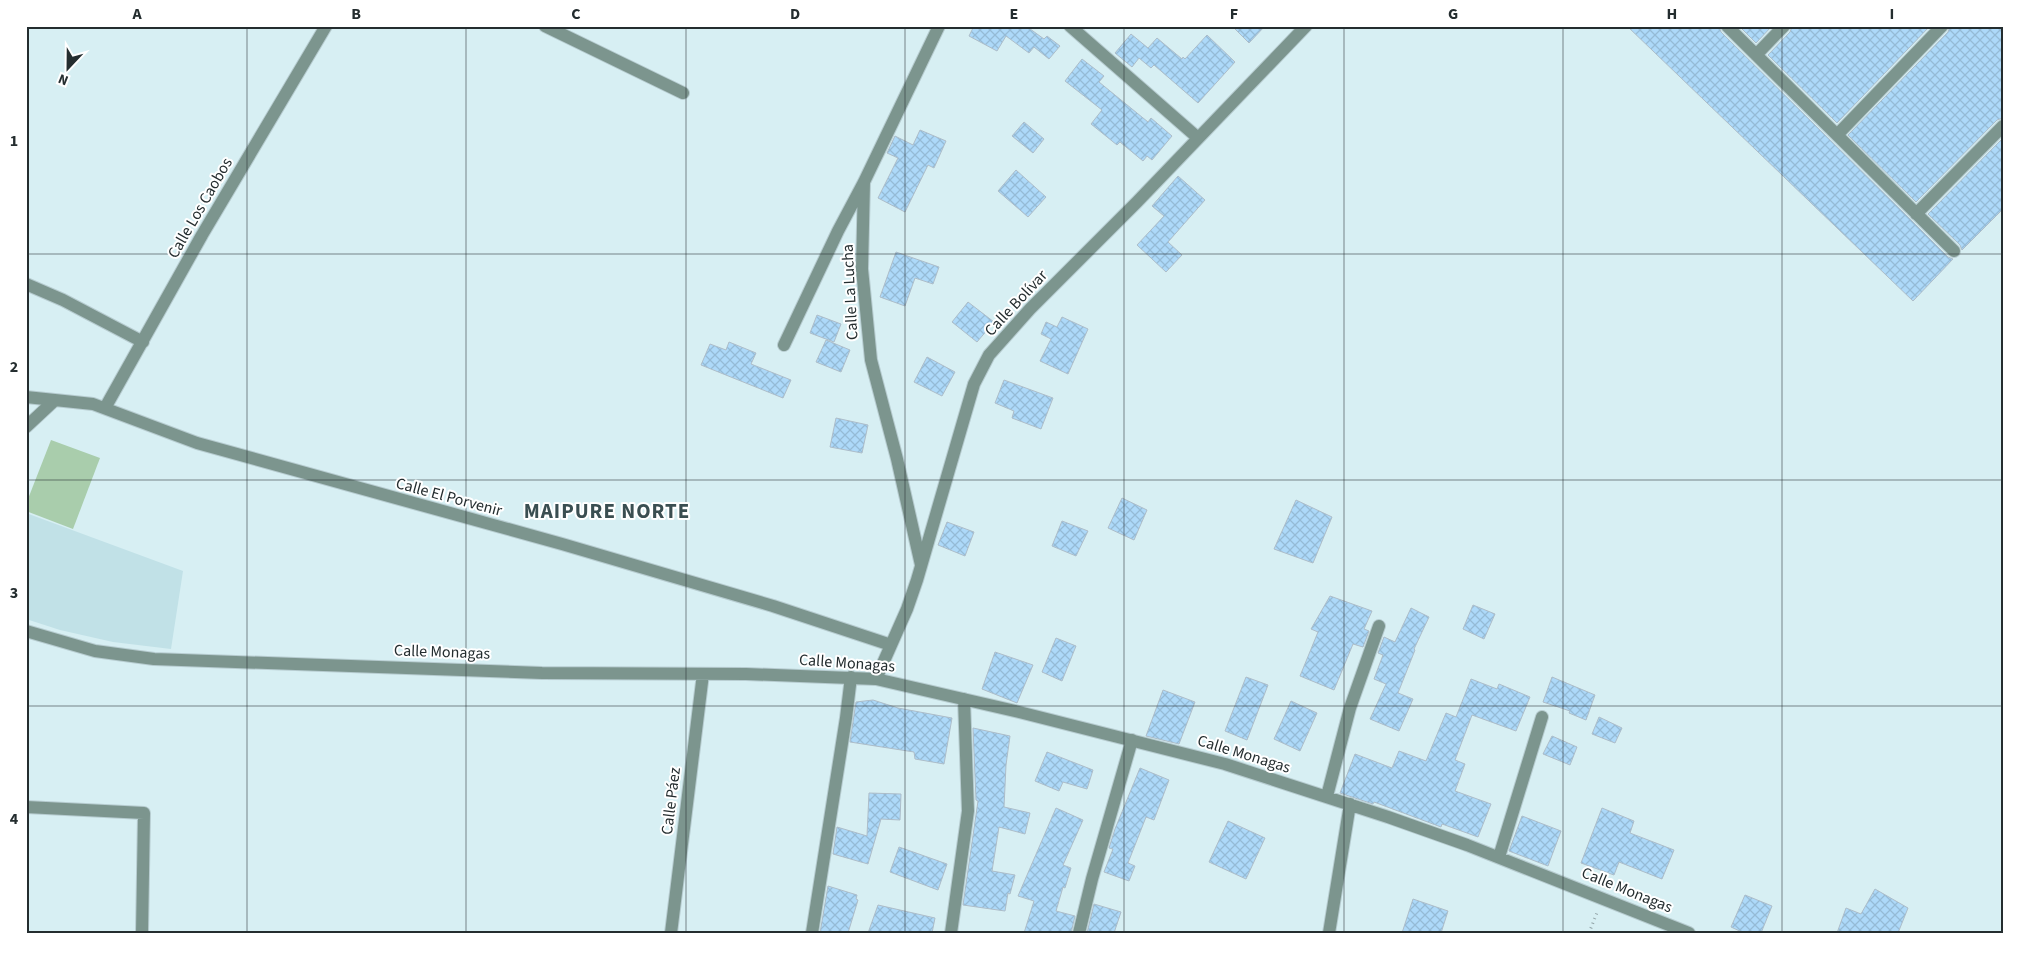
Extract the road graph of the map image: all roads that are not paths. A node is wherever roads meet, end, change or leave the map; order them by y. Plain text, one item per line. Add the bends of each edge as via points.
1 (326, 26) edge
2 (545, 26) edge
3 (939, 26) edge
4 (1070, 26) edge
5 (1306, 26) edge
6 (1727, 26) edge
7 (1784, 26) edge
8 (1942, 26) edge
9 (1756, 55) junction
10 (682, 93) dead end
11 (2003, 126) edge
12 (1837, 135) junction
13 (1198, 138) junction
14 (864, 182) junction
15 (1916, 214) junction
16 (1954, 251) dead end
17 (26, 284) edge
18 (143, 342) junction
19 (784, 345) dead end
20 (26, 398) edge
21 (55, 400) junction
22 (105, 408) junction
23 (26, 427) edge
24 (921, 566) junction
25 (1379, 626) dead end
26 (26, 631) edge
27 (891, 645) junction
28 (703, 674) junction
29 (851, 677) junction
30 (876, 679) junction
31 (964, 698) junction
32 (1542, 717) dead end
33 (1132, 740) junction
34 (1327, 796) junction
35 (1350, 804) junction
36 (26, 807) edge
37 (1499, 857) junction
38 (142, 933) edge
39 (671, 933) edge
40 (812, 933) edge
41 (951, 933) edge
42 (1079, 933) edge
43 (1329, 933) edge
44 (1689, 933) edge

1 - 18 street, Calle Los Caobos
2 - 10 street
3 - 14 street, Calle La Lucha
4 - 13 street
5 - 13 street, Calle Bolívar
6 - 9 street
7 - 9 street
8 - 12 street
9 - 12 street
11 - 15 street
12 - 15 street
13 - 24 street, Calle Bolívar via 989,355 974,384
14 - 19 street
14 - 24 street, Calle La Lucha via 862,269 870,360
15 - 16 street
17 - 18 street
18 - 22 street, Calle Los Caobos
20 - 21 street, Calle El Porvenir
21 - 22 street, Calle El Porvenir
21 - 23 street
22 - 27 street, Calle El Porvenir via 197,443 572,547 773,606
24 - 27 street, Calle Bolívar
25 - 34 street via 1350,708
26 - 28 street, Calle Monagas via 95,651 154,659 542,673
27 - 30 street, Calle Bolívar
28 - 29 street, Calle Monagas
28 - 39 street, Calle Páez
29 - 30 street, Calle Monagas
29 - 40 street
30 - 31 street, Calle Monagas
31 - 33 street, Calle Monagas
31 - 41 street via 968,811
32 - 37 street
33 - 34 street, Calle Monagas via 1225,764
33 - 42 street
34 - 35 street, Calle Monagas
35 - 37 street, Calle Monagas
35 - 43 street
36 - 38 street via 144,813
37 - 44 street, Calle Monagas

